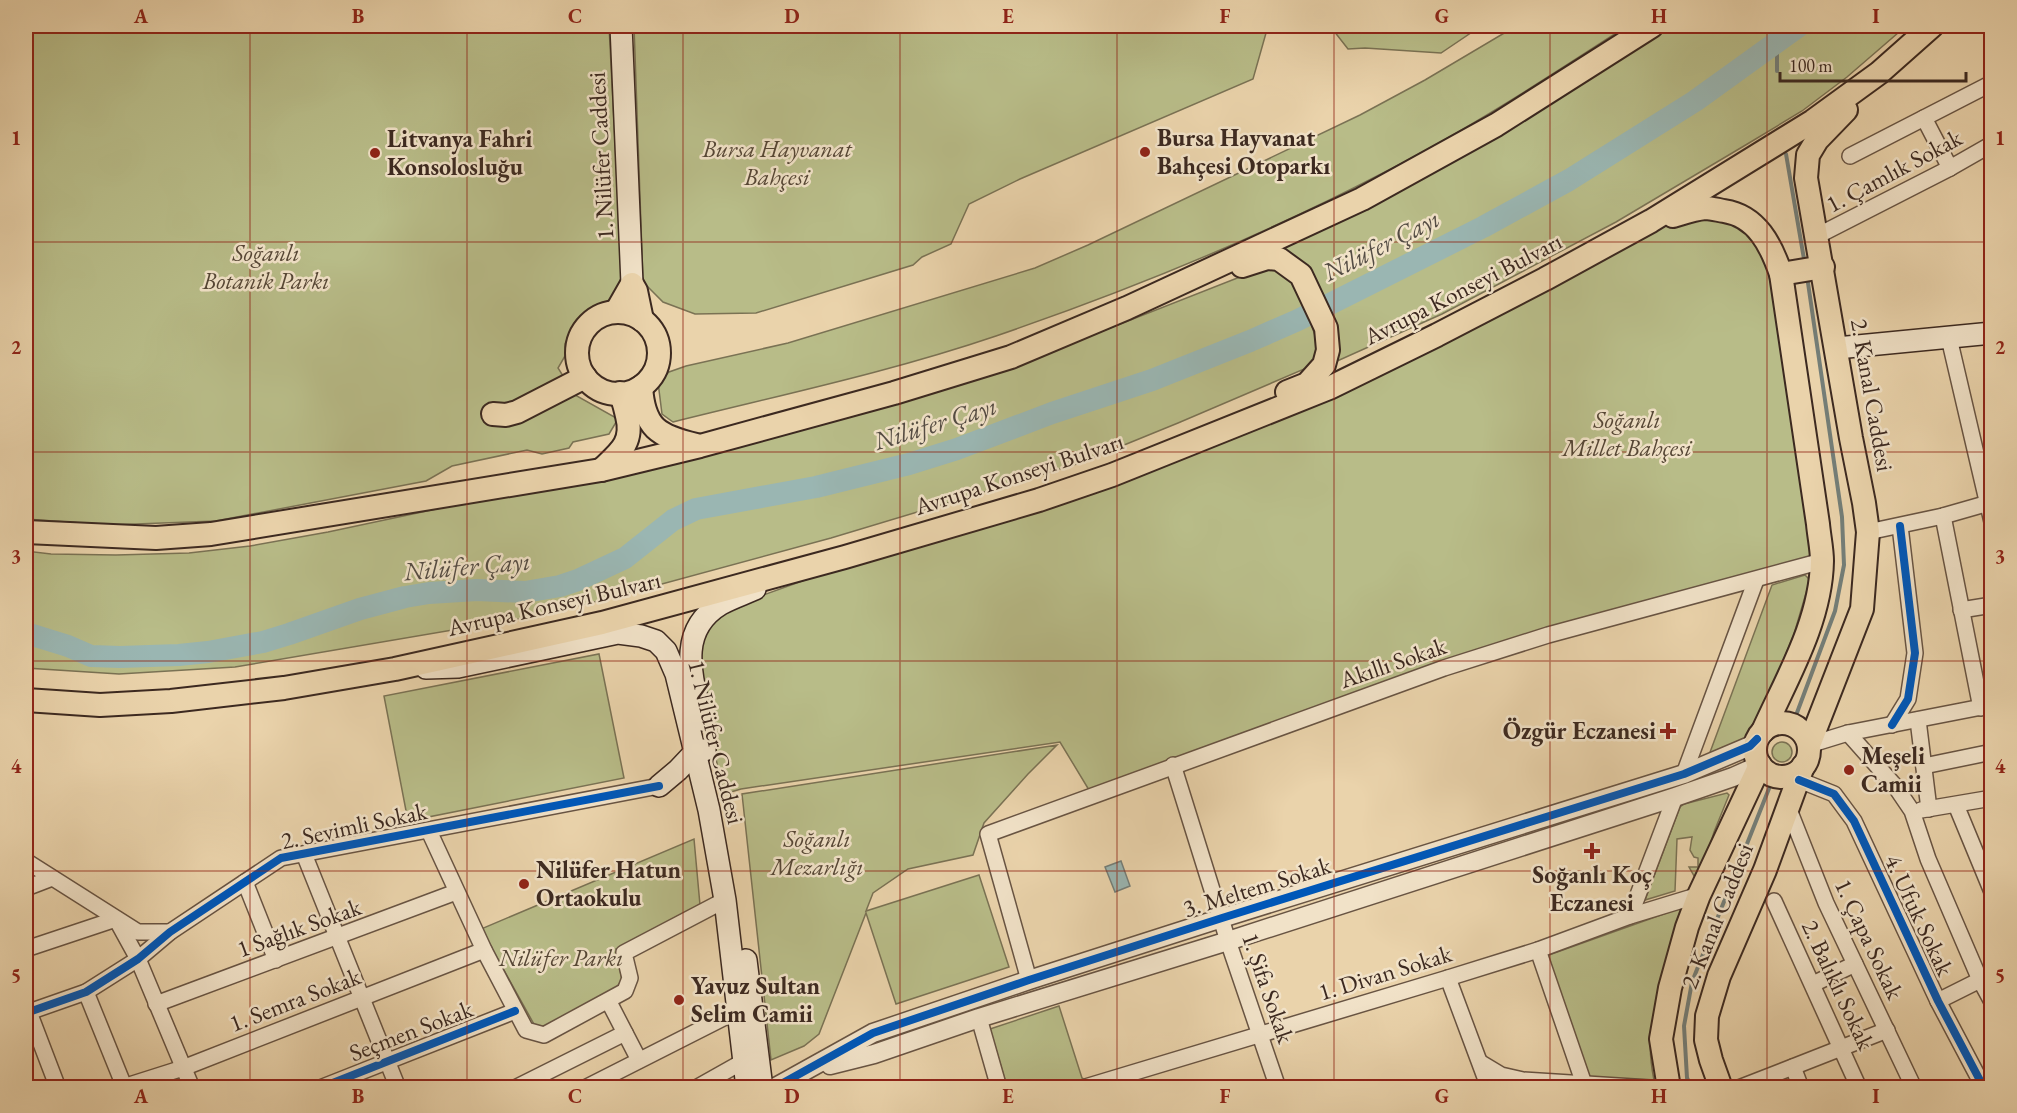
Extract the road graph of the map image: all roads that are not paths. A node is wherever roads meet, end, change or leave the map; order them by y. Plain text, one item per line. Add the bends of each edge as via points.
1 (621, 26) edge
2 (1652, 26) edge
3 (1932, 26) edge
4 (1879, 73) junction
5 (1992, 83) edge
6 (1924, 118) junction
7 (1992, 144) edge
8 (1850, 156) dead end
9 (1950, 168) junction
10 (1651, 221) junction
11 (1817, 236) junction
12 (1822, 267) junction
13 (1781, 274) junction
14 (632, 284) junction
15 (1127, 308) junction
16 (616, 312) junction
17 (642, 320) junction
18 (1992, 333) edge
19 (1949, 338) junction
20 (1837, 348) junction
21 (630, 390) junction
22 (700, 446) junction
23 (1178, 447) junction
24 (601, 470) junction
25 (1989, 502) edge
26 (332, 514) junction
27 (1942, 516) junction
28 (1992, 522) edge
29 (1900, 526) junction
30 (26, 532) edge
31 (1868, 532) junction
32 (26, 546) edge
33 (845, 557) junction
34 (1822, 561) junction
35 (1756, 580) junction
36 (1992, 605) edge
37 (1961, 610) junction
38 (395, 669) junction
39 (26, 688) edge
40 (284, 688) junction
41 (26, 700) edge
42 (1986, 707) edge
43 (1918, 720) junction
44 (1892, 725) junction
45 (1848, 733) junction
46 (1760, 735) junction
47 (703, 750) junction
48 (1992, 752) edge
49 (1804, 764) junction
50 (1173, 765) junction
51 (1760, 765) junction
52 (1924, 766) junction
53 (1684, 774) junction
54 (659, 786) junction
55 (711, 790) junction
56 (1676, 797) junction
57 (1992, 798) edge
58 (1956, 805) junction
59 (1788, 807) junction
60 (1929, 809) junction
61 (1912, 811) junction
62 (429, 831) junction
63 (304, 854) junction
64 (26, 861) edge
65 (52, 878) junction
66 (245, 882) junction
67 (26, 888) edge
68 (456, 892) junction
69 (1992, 892) edge
70 (1699, 895) junction
71 (725, 900) junction
72 (1774, 901) dead end
73 (1629, 916) junction
74 (1222, 918) junction
75 (116, 919) junction
76 (170, 932) junction
77 (338, 938) junction
78 (1228, 940) junction
79 (26, 949) edge
80 (484, 950) junction
81 (1538, 950) junction
82 (138, 959) junction
83 (276, 960) junction
84 (1855, 964) junction
85 (1448, 978) junction
86 (1986, 979) edge
87 (1029, 980) junction
88 (1813, 984) junction
89 (86, 992) junction
90 (362, 998) junction
91 (1938, 1001) junction
92 (609, 1002) junction
93 (1992, 1002) edge
94 (156, 1004) junction
95 (515, 1011) junction
96 (737, 1011) junction
97 (27, 1012) edge
98 (979, 1018) junction
99 (1887, 1030) junction
100 (625, 1033) junction
101 (1260, 1034) junction
102 (1843, 1047) junction
103 (639, 1060) junction
104 (387, 1061) junction
105 (744, 1061) junction
106 (1481, 1063) junction
107 (1792, 1067) junction
108 (183, 1068) junction
109 (802, 1071) junction
110 (1524, 1084) edge
111 (1584, 1084) junction
112 (1567, 1085) edge
113 (122, 1087) edge
114 (1086, 1087) edge
115 (58, 1088) edge
116 (192, 1088) edge
117 (320, 1088) edge
118 (398, 1088) edge
119 (515, 1088) edge
120 (585, 1088) edge
121 (696, 1088) edge
122 (747, 1088) edge
123 (762, 1088) edge
124 (774, 1088) edge
125 (999, 1088) edge
126 (1278, 1088) edge
127 (1489, 1088) edge
128 (1650, 1088) edge
129 (1669, 1088) edge
130 (1721, 1088) edge
131 (1740, 1088) edge
132 (1801, 1088) edge
133 (1859, 1088) edge
134 (1914, 1088) edge
135 (1984, 1088) edge

1 - 14 main road, 1. Nilüfer Caddesi
2 - 15 main road via 1496,125 1362,199
3 - 4 main road, Avrupa Konseyi Bulvarı
4 - 10 main road, Avrupa Konseyi Bulvarı via 1813,121
4 - 11 main road, 2. Kanal Caddesi via 1817,140 1808,155 1806,178
5 - 6 street
6 - 8 street
6 - 9 street
7 - 9 street, 1. Çamlık Sokak
9 - 11 street, 1. Çamlık Sokak
10 - 13 main road via 1707,208 1734,212 1763,234
10 - 23 main road, Avrupa Konseyi Bulvarı via 1329,388
11 - 12 main road, 2. Kanal Caddesi
12 - 13 main road
12 - 20 main road, 2. Kanal Caddesi
13 - 34 main road
14 - 16 main road
14 - 17 main road
15 - 22 main road via 1011,357
15 - 23 main road via 1267,258 1280,259 1301,275 1326,328 1329,350 1324,365 1307,384
16 - 17 main road
16 - 21 main road via 594,320 584,330 577,347 588,382 600,390
17 - 21 main road via 657,341 659,354 650,378
18 - 19 main road
19 - 20 main road
19 - 25 street
20 - 31 main road, 2. Kanal Caddesi
21 - 22 main road via 654,429 672,439
21 - 24 main road via 624,403 630,426 628,439
22 - 24 main road
23 - 33 main road, Avrupa Konseyi Bulvarı via 1039,500
24 - 26 main road
25 - 27 street
25 - 28 street
26 - 30 main road via 211,534 156,538
26 - 32 main road via 247,540 183,547
27 - 29 street
27 - 37 street
29 - 31 street
29 - 44 street via 1915,653 1908,699
31 - 49 main road, 2. Kanal Caddesi via 1862,609
33 - 38 main road, Avrupa Konseyi Bulvarı via 602,623
33 - 47 main road, 1. Nilüfer Caddesi via 722,603 704,616 693,634 690,652
34 - 35 street, Akıllı Sokak
34 - 46 main road via 1818,596 1804,641
35 - 50 street, Akıllı Sokak via 1548,635 1444,668
35 - 53 street
36 - 37 street
37 - 42 street
38 - 40 main road, Avrupa Konseyi Bulvarı
38 - 47 main road, 1. Nilüfer Caddesi via 458,667 598,636 641,636 656,641 666,651
39 - 40 main road via 69,692
40 - 41 main road, Avrupa Konseyi Bulvarı via 171,702 100,705
42 - 43 street
43 - 44 street
43 - 52 street
44 - 45 street
45 - 49 street
45 - 61 street
46 - 49 main road via 1776,724 1792,725 1804,735
46 - 51 main road via 1755,753
46 - 53 street, 3. Meltem Sokak via 1750,746
47 - 54 main road
47 - 55 main road, 1. Nilüfer Caddesi
48 - 52 street
49 - 51 main road via 1785,777 1767,773
49 - 59 main road, 2. Kanal Caddesi
49 - 91 street, 4. Ufuk Sokak via 1854,821
50 - 74 street, 1. Şifa Sokak
50 - 87 street, Akıllı Sokak via 988,834
51 - 56 street, 3. Meltem Sokak
51 - 70 main road, 2. Kanal Caddesi
52 - 60 street
53 - 74 street, 3. Meltem Sokak
54 - 55 main road
54 - 62 street, 2. Sevimli Sokak
55 - 71 main road, 1. Nilüfer Caddesi
55 - 123 main road, 1. Nilüfer Caddesi via 739,901
56 - 73 street
56 - 78 street, 3. Meltem Sokak
57 - 58 street
58 - 60 street
58 - 69 street
59 - 84 street, 1. Çapa Sokak
59 - 130 main road, 2. Kanal Caddesi via 1719,976 1707,1016 1706,1040
60 - 61 street
61 - 86 street via 1928,859
62 - 63 street, 2. Sevimli Sokak
62 - 68 street
63 - 66 street, 2. Sevimli Sokak via 281,858
63 - 77 street
64 - 65 street
65 - 67 street
65 - 75 street
66 - 76 street, 2. Sevimli Sokak
66 - 83 street
68 - 77 street, 1 Sağlık Sokak
68 - 80 street
70 - 73 street, 1. Divan Sokak
70 - 129 main road, 2. Kanal Caddesi via 1670,988 1661,1039
71 - 92 street via 624,953 630,978 625,991
71 - 96 main road, 1. Nilüfer Caddesi
72 - 88 street, 2. Balıklı Sokak
73 - 81 street, 1. Divan Sokak
74 - 78 street, 1. Şifa Sokak
74 - 87 street, 3. Meltem Sokak
75 - 76 street via 138,932
75 - 79 street
75 - 82 street
76 - 82 street, 2. Sevimli Sokak
77 - 83 street, 1 Sağlık Sokak
77 - 90 street
78 - 98 street, 3. Meltem Sokak
78 - 101 street, 1. Şifa Sokak
80 - 90 street, 1. Semra Sokak
80 - 95 street
81 - 85 street, 1. Divan Sokak
81 - 111 street
82 - 89 street, 2. Sevimli Sokak
82 - 94 street
83 - 94 street, 1 Sağlık Sokak
84 - 88 street
84 - 99 street, 1. Çapa Sokak
85 - 101 street, 1. Divan Sokak
85 - 106 street
86 - 91 street
86 - 93 street
87 - 109 street, 3. Meltem Sokak via 873,1033
88 - 102 street, 2. Balıklı Sokak
89 - 97 street, 2. Sevimli Sokak
89 - 113 street
90 - 104 street
90 - 108 street, 1. Semra Sokak
91 - 135 street, 4. Ufuk Sokak
92 - 95 street via 544,1035 526,1030
92 - 100 street
94 - 108 street
95 - 104 street, Seçmen Sokak
96 - 103 street
96 - 105 main road, 1. Nilüfer Caddesi
97 - 115 street
98 - 109 street, 3. Meltem Sokak via 874,1053
98 - 125 street
99 - 102 street
99 - 134 street, 1. Çapa Sokak
100 - 103 street
100 - 119 street
101 - 114 street, 1. Divan Sokak
101 - 126 street, 1. Şifa Sokak
102 - 107 street
102 - 133 street, 2. Balıklı Sokak
103 - 120 street
104 - 117 street, Seçmen Sokak
104 - 118 street
105 - 121 street
105 - 122 main road, 1. Nilüfer Caddesi
106 - 110 street
106 - 127 street
107 - 131 street
107 - 132 street
108 - 113 street, 1. Semra Sokak
108 - 116 street
109 - 124 street, 3. Meltem Sokak
110 - 112 street
111 - 112 street
111 - 128 street

